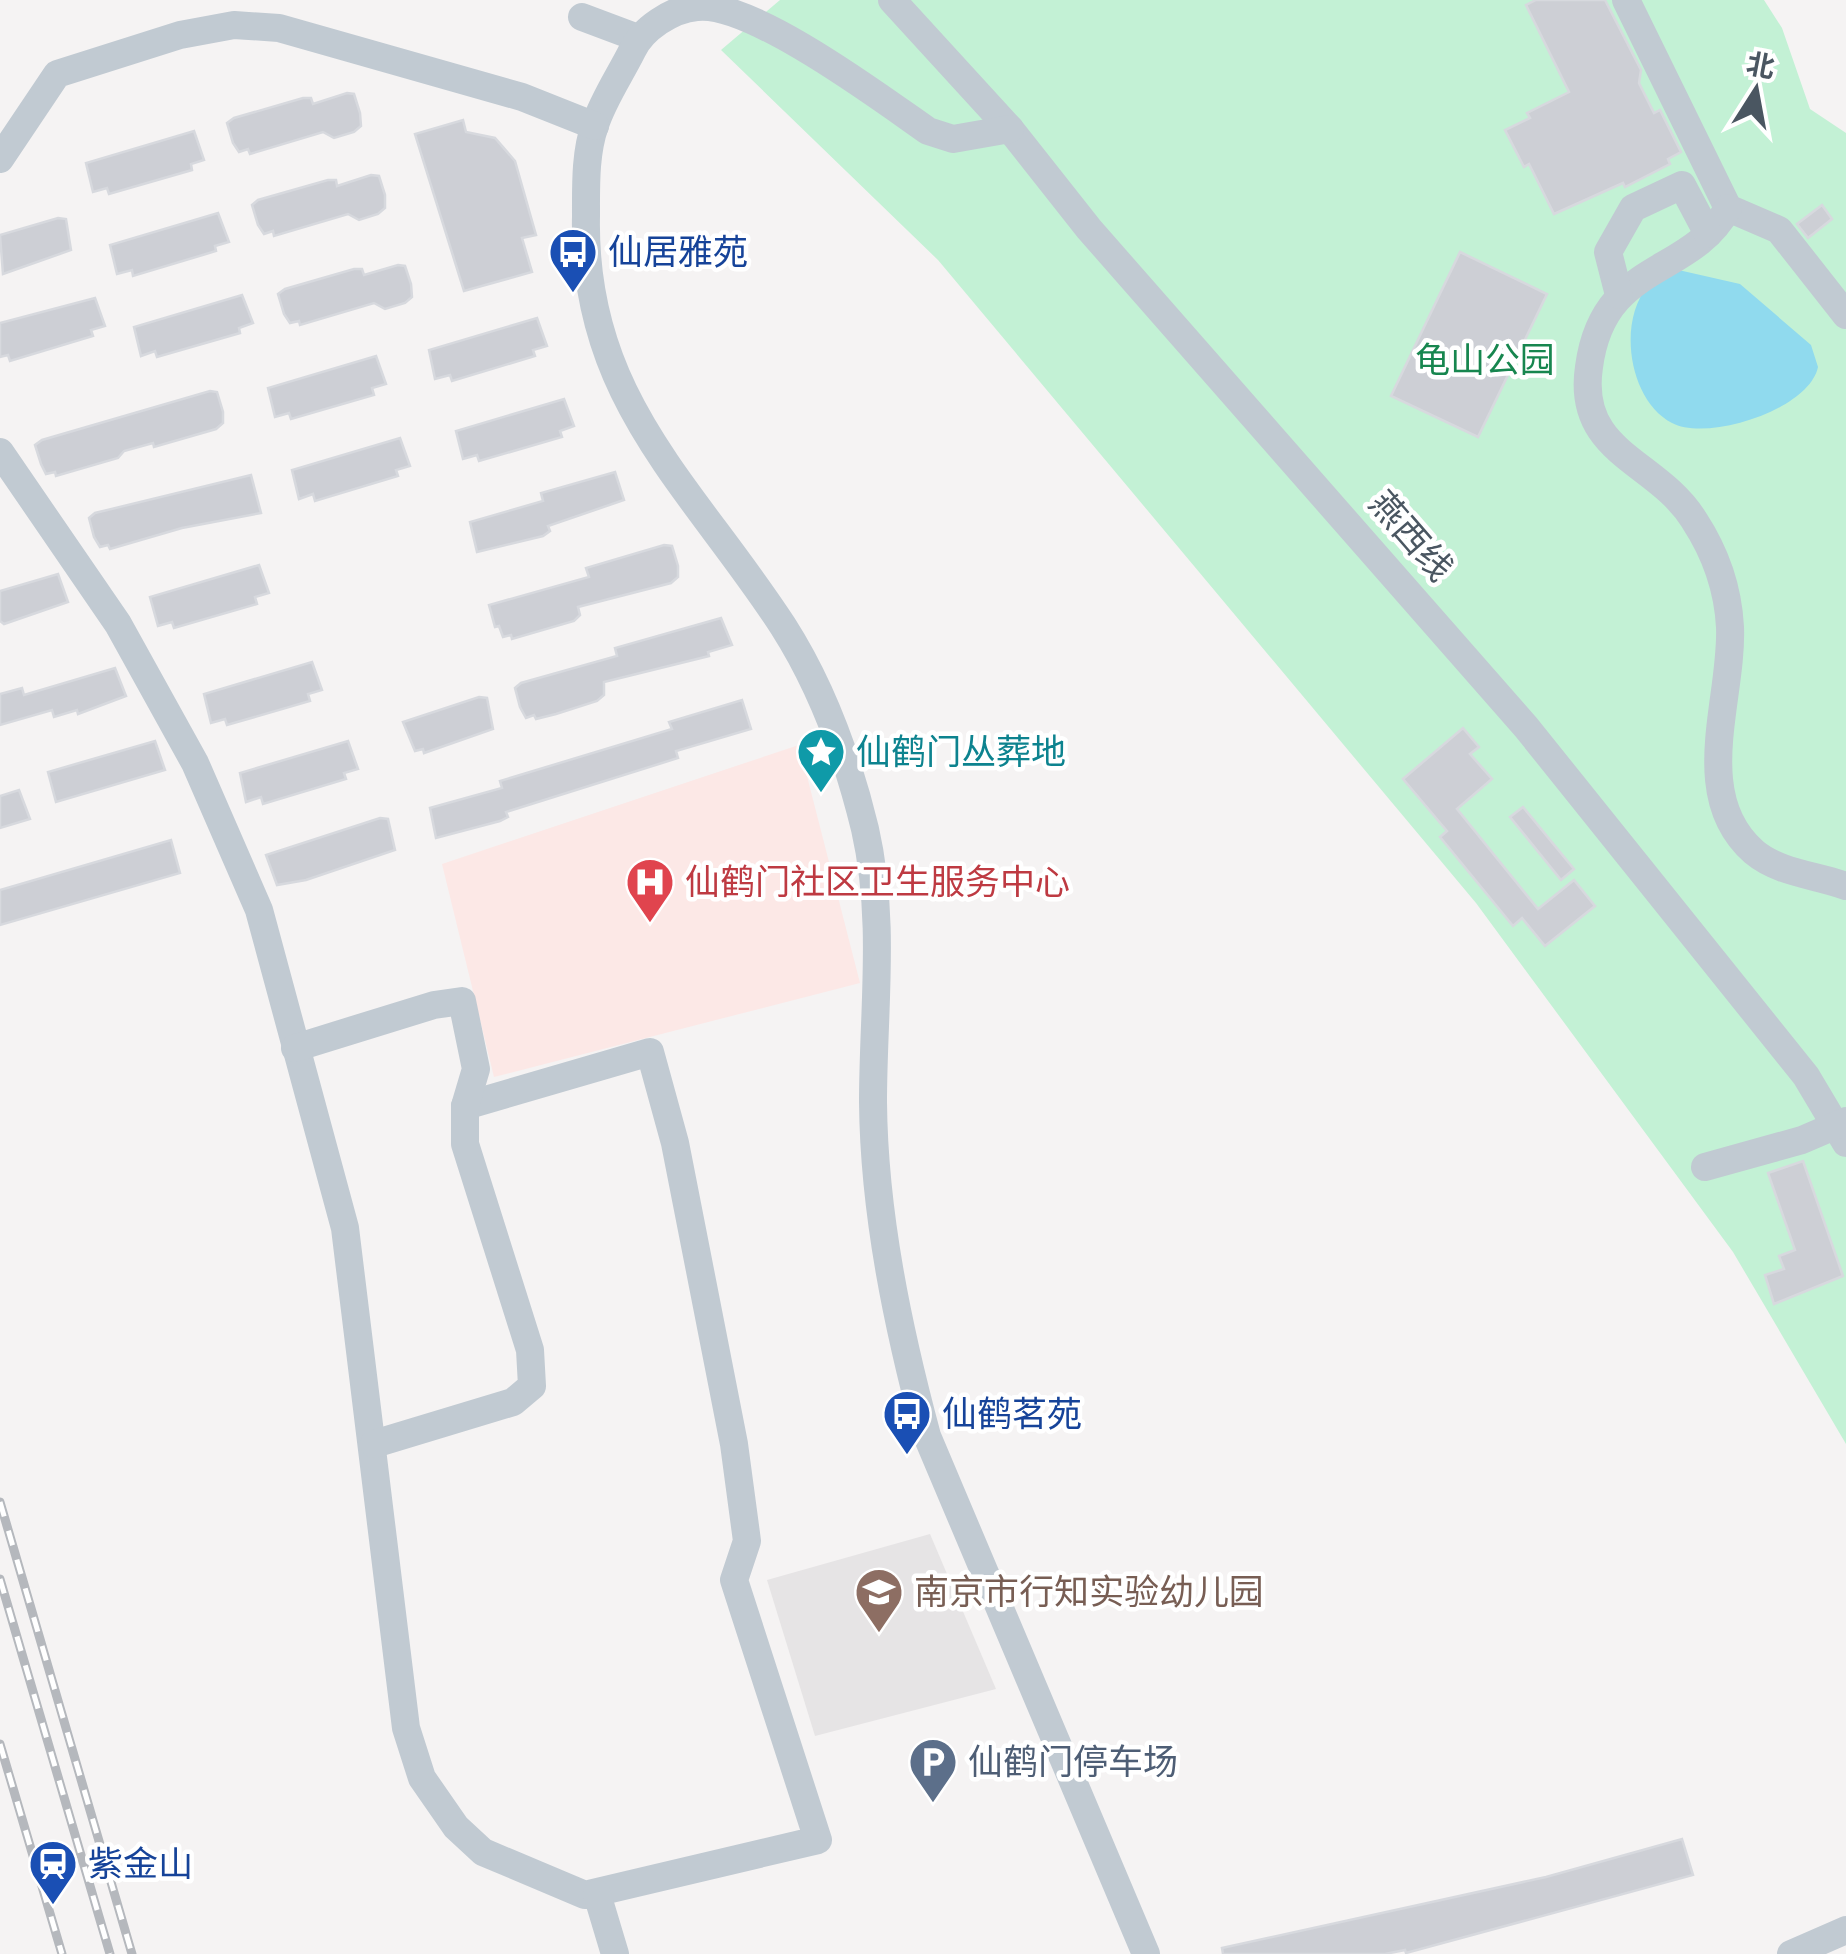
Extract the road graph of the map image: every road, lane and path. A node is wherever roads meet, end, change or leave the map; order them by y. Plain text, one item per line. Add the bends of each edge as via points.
1 (892, 0) edge
2 (1626, 0) edge
3 (685, 6) edge
4 (582, 17) dead end
5 (638, 38) junction
6 (594, 126) junction
7 (1010, 129) junction
8 (0, 160) edge
9 (1728, 208) junction
10 (1708, 234) junction
11 (1619, 295) junction
12 (1846, 316) edge
13 (0, 452) edge
14 (1846, 886) edge
15 (295, 1048) junction
16 (465, 1106) junction
17 (1843, 1131) edge
18 (1705, 1167) dead end
19 (374, 1444) junction
20 (597, 1894) junction
21 (1846, 1930) edge
22 (615, 1954) edge
23 (1146, 1954) edge
24 (1791, 1954) edge

1 - 7 street, 燕西线
2 - 9 street
3 - 5 street
3 - 7 street via 734,13 795,44 928,131 953,139
4 - 5 street
5 - 6 street
6 - 8 street via 522,97 279,28 234,24 56,74
6 - 23 street via 585,241 590,296 606,353 646,437 784,628 834,727 864,829 879,932 873,1103 879,1194 903,1346 926,1436
7 - 17 street, 燕西线 via 1088,230 1526,727 1738,988
9 - 10 street
9 - 12 street via 1779,230
10 - 11 street
10 - 11 street via 1682,185 1633,208 1608,252
11 - 14 street via 1595,338 1586,394 1605,438 1672,492 1713,553 1730,626 1716,766 1736,830 1770,862
13 - 15 street via 118,624 195,763 259,910
15 - 16 street via 462,1001 476,1069
15 - 19 street via 345,1228
16 - 19 street via 465,1144 530,1350 532,1386 514,1402
16 - 20 street via 650,1052 734,1444 747,1541 734,1580 818,1840
17 - 18 street
19 - 20 street via 406,1728 422,1778 482,1852 536,1878
20 - 22 street
21 - 24 street

